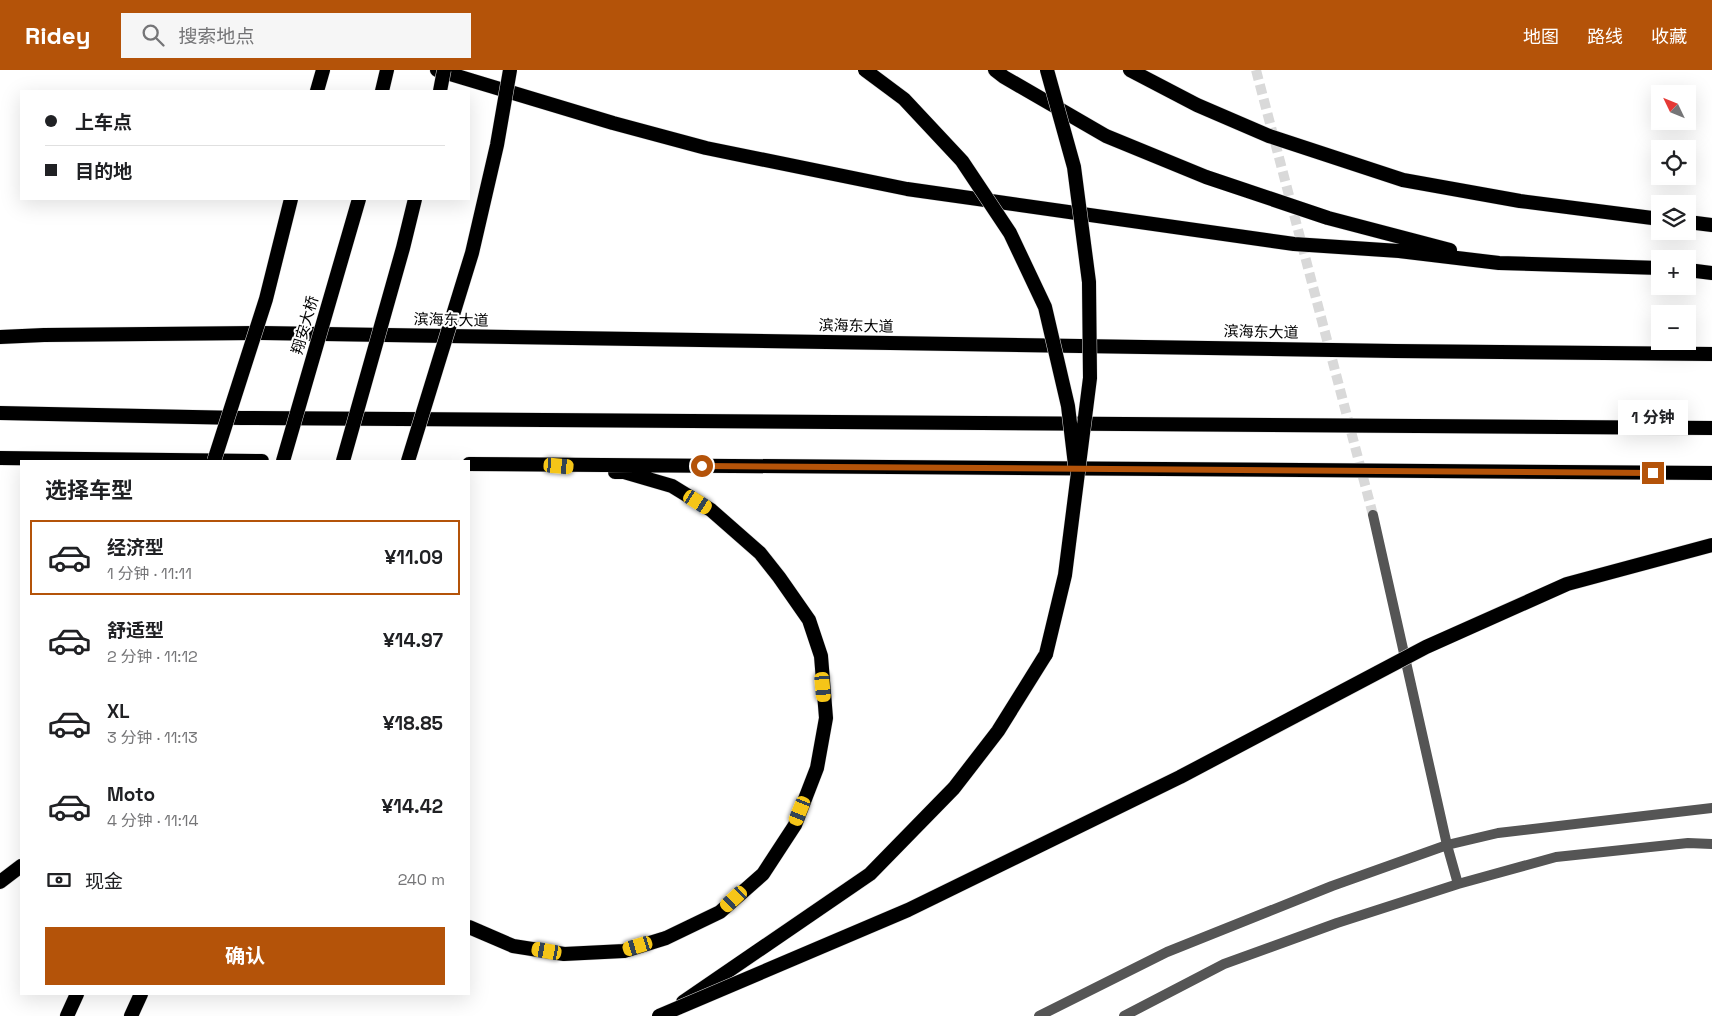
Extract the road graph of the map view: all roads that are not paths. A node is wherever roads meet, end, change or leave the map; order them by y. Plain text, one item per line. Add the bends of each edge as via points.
1 (323, 70) edge
2 (387, 70) edge
3 (437, 70) edge
4 (444, 70) edge
5 (510, 70) edge
6 (865, 70) edge
7 (995, 70) edge
8 (1047, 70) edge
9 (1130, 70) edge
10 (317, 90) edge
11 (382, 90) edge
12 (440, 90) edge
13 (291, 200) edge
14 (359, 200) edge
15 (415, 200) edge
16 (1651, 218) edge
17 (1696, 223) edge
18 (1712, 225) edge
19 (1499, 263) junction
20 (1651, 268) edge
21 (1696, 271) edge
22 (1712, 273) edge
23 (0, 337) edge
24 (1712, 354) edge
25 (0, 413) edge
26 (1712, 428) edge
27 (0, 458) edge
28 (175, 460) edge
29 (214, 460) edge
30 (283, 460) edge
31 (343, 460) edge
32 (408, 460) edge
33 (470, 464) edge
34 (543, 465) junction
35 (1712, 473) edge
36 (1077, 488) junction
37 (1372, 515) tunnel mouth
38 (1712, 545) edge
39 (1712, 808) edge
40 (1712, 844) edge
41 (1447, 845) junction
42 (20, 867) edge
43 (0, 882) edge
44 (1458, 884) junction
45 (470, 927) edge
46 (77, 995) edge
47 (141, 995) edge
48 (664, 1014) edge
49 (67, 1016) edge
50 (131, 1016) edge
51 (1039, 1016) edge
52 (1124, 1016) edge

1 - 10 highway
2 - 11 highway
3 - 19 highway, bridge via 706,148 907,188 1294,244 1399,251
4 - 12 highway, bridge
5 - 32 highway, bridge via 497,145 472,253
6 - 36 highway, bridge via 904,99 962,161 1010,232 1045,307 1068,406
7 - 19 highway via 1106,136 1206,177 1328,218
8 - 36 highway, bridge via 1074,167 1088,282 1090,378
9 - 16 highway via 1197,105 1269,136 1403,180 1520,201
13 - 29 highway, bridge via 266,299
14 - 30 highway, 翔安大桥, bridge
15 - 31 highway, bridge
17 - 18 highway
19 - 20 highway
21 - 22 highway
23 - 24 highway, 滨海东大道 via 262,333
25 - 26 highway via 241,418
27 - 28 highway
33 - 34 highway
34 - 35 highway
34 - 45 highway via 624,472 672,486 711,510 735,530 780,577 809,620 821,656 826,718 817,768 795,825 763,874 720,912 666,938 624,950 564,954 513,946
36 - 48 highway, bridge via 1065,575 1046,654 998,731 954,788 870,874
37 - 41 street
38 - 48 highway, bridge via 1566,584 1426,647 1180,777 908,910
39 - 41 street via 1498,832
40 - 44 street via 1688,843 1556,857
41 - 44 street
41 - 51 street via 1332,886 1167,952
42 - 43 highway
44 - 52 street via 1224,964
46 - 49 highway
47 - 50 highway

